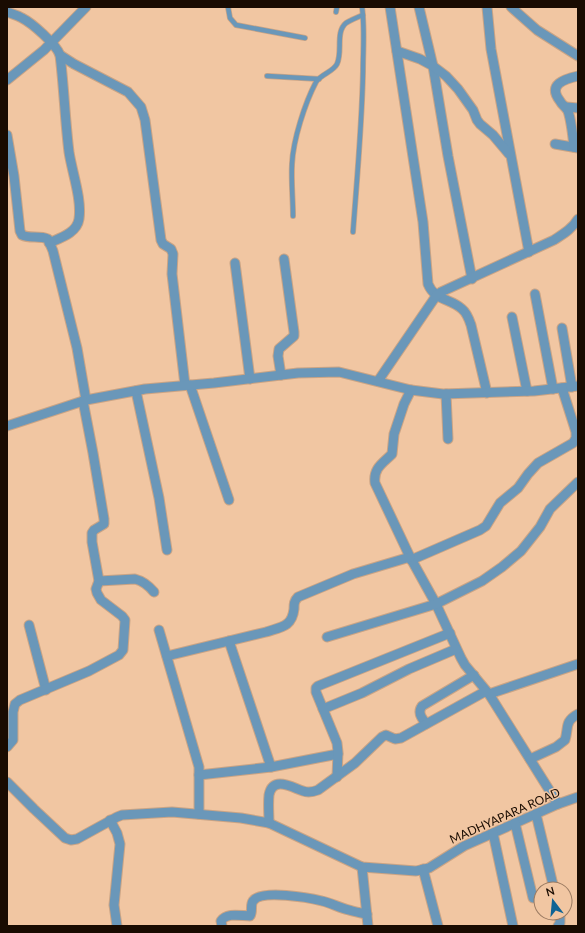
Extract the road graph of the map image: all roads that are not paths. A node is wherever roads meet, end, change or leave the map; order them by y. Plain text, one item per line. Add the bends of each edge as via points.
1 (86, 7) edge
2 (228, 7) edge
3 (362, 7) edge
4 (390, 7) edge
5 (419, 7) edge
6 (486, 7) edge
7 (511, 7) edge
8 (7, 12) edge
9 (363, 14) junction
10 (305, 38) dead end
11 (52, 42) junction
12 (397, 51) junction
13 (60, 55) junction
14 (578, 56) edge
15 (433, 66) junction
16 (266, 76) dead end
17 (578, 76) edge
18 (319, 78) junction
19 (7, 80) edge
20 (566, 107) junction
21 (578, 108) edge
22 (7, 135) edge
23 (555, 144) dead end
24 (576, 148) edge
25 (510, 155) junction
26 (11, 182) edge
27 (293, 216) dead end
28 (578, 221) edge
29 (353, 232) dead end
30 (49, 243) junction
31 (529, 252) junction
32 (284, 260) dead end
33 (235, 263) dead end
34 (472, 279) junction
35 (535, 294) dead end
36 (436, 296) junction
37 (512, 317) dead end
38 (562, 328) dead end
39 (281, 375) junction
40 (250, 379) junction
41 (378, 381) junction
42 (188, 385) junction
43 (575, 387) edge
44 (557, 389) junction
45 (411, 390) junction
46 (136, 391) junction
47 (527, 391) junction
48 (487, 393) junction
49 (446, 394) junction
50 (85, 401) junction
51 (7, 426) edge
52 (448, 439) dead end
53 (578, 482) edge
54 (229, 500) dead end
55 (167, 550) dead end
56 (410, 558) junction
57 (99, 581) junction
58 (154, 592) dead end
59 (436, 604) junction
60 (29, 625) dead end
61 (159, 630) dead end
62 (450, 633) junction
63 (326, 637) dead end
64 (229, 641) junction
65 (456, 649) junction
66 (167, 656) junction
67 (578, 664) edge
68 (474, 675) junction
69 (46, 690) junction
70 (487, 693) junction
71 (323, 709) junction
72 (578, 714) edge
73 (426, 724) junction
74 (7, 747) edge
75 (338, 754) junction
76 (530, 760) junction
77 (271, 767) junction
78 (200, 775) junction
79 (337, 776) junction
80 (7, 782) edge
81 (578, 798) edge
82 (558, 804) junction
83 (199, 814) junction
84 (536, 814) junction
85 (110, 820) junction
86 (269, 823) junction
87 (515, 823) junction
88 (493, 833) junction
89 (362, 867) junction
90 (422, 870) junction
91 (552, 881) edge
92 (533, 898) dead end
93 (367, 914) junction
94 (117, 926) edge
95 (222, 926) edge
96 (368, 926) edge
97 (438, 926) edge
98 (513, 926) edge

1 - 11 street
2 - 10 lane via 230,18 236,25
3 - 9 lane
4 - 12 street
5 - 15 street
6 - 25 street via 490,49
7 - 14 street via 537,30
8 - 11 street via 23,18
9 - 18 lane via 346,23 340,37 340,55 336,65
9 - 29 lane via 360,148
11 - 13 street
11 - 19 street
12 - 15 street
12 - 36 street via 423,222 428,284
13 - 30 street via 65,118 78,197 79,220 69,234
13 - 42 street via 128,92 141,107 146,120 161,240 173,254 173,279
15 - 25 street via 458,89 480,124
15 - 34 street
16 - 18 lane
17 - 20 street via 562,81 556,87 557,96
18 - 27 lane via 308,101 295,143 292,163
20 - 21 street
20 - 24 street
22 - 26 street
23 - 24 street
25 - 31 street
26 - 30 street via 22,235 48,239
28 - 31 street via 565,233
30 - 50 street via 77,348
31 - 34 street
32 - 39 street via 294,336 279,349
33 - 40 street
34 - 36 street
35 - 44 street
36 - 41 street
36 - 48 street via 462,308 467,314
37 - 47 street
38 - 43 street
39 - 40 street
39 - 41 street via 339,372
40 - 42 street
41 - 45 street
42 - 46 street
42 - 54 street
43 - 44 street
44 - 47 street
44 - 56 street via 576,432 573,443 538,464 518,488 500,503 486,526
45 - 49 street
45 - 56 street via 394,434 392,454 378,467 374,476 385,507
46 - 50 street
46 - 55 street via 159,498
47 - 48 street
48 - 49 street
49 - 52 street
50 - 51 street
50 - 57 street via 104,519 104,524 92,533
53 - 59 street via 550,510 521,551 482,581
56 - 59 street
56 - 64 street via 353,574 298,597 294,601 293,618 290,623
57 - 58 street via 135,579
57 - 69 street via 96,589 101,600 125,620 123,650 119,655 89,671
59 - 62 street
59 - 63 street
60 - 69 street
61 - 66 street
62 - 65 street
62 - 71 street via 318,686 316,692
64 - 66 street
64 - 77 street
65 - 68 street
65 - 71 street
66 - 78 street
67 - 70 street
68 - 70 street
68 - 73 street via 422,706 420,714
69 - 74 street via 15,704 13,740
70 - 73 street
70 - 76 street
71 - 75 street via 337,744
72 - 76 street via 571,718 567,725 565,740
73 - 79 street via 401,738 395,739 386,735 382,737
75 - 77 street
75 - 79 street
76 - 82 street
77 - 78 street
78 - 83 street
79 - 86 street via 311,792 303,792 286,784 276,785 270,792
80 - 85 street, MADHYAPARA ROAD via 65,838 78,839
81 - 82 street, MADHYAPARA ROAD
82 - 84 street, MADHYAPARA ROAD
83 - 85 street, MADHYAPARA ROAD via 130,814
83 - 86 street, MADHYAPARA ROAD
84 - 87 street, MADHYAPARA ROAD
84 - 91 street
85 - 94 street via 120,844 114,900
86 - 89 street, MADHYAPARA ROAD
87 - 88 street, MADHYAPARA ROAD
87 - 92 street
88 - 90 street, MADHYAPARA ROAD
88 - 98 street
89 - 90 street, MADHYAPARA ROAD
89 - 93 street
90 - 97 street
93 - 95 street via 323,901 267,895 253,901 250,916 223,917
93 - 96 street

